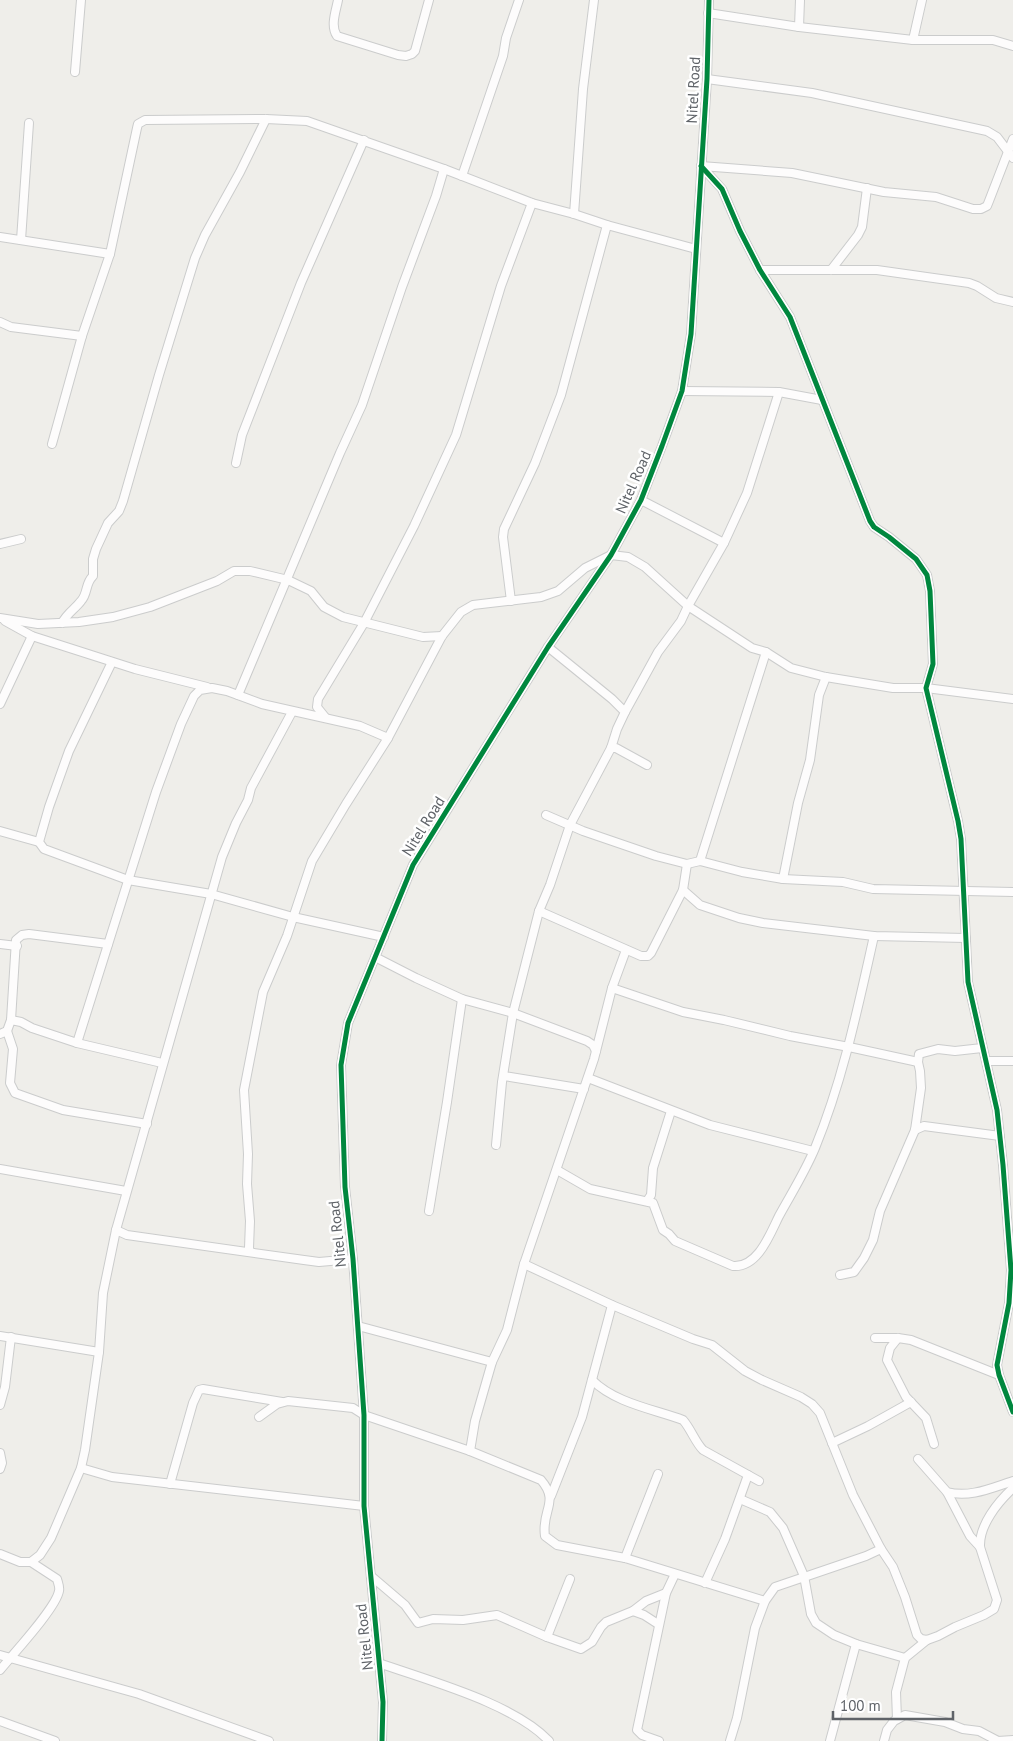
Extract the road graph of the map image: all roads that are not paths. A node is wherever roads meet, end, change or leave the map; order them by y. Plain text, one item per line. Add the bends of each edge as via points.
1 (81, 0) edge
2 (338, 0) edge
3 (429, 0) edge
4 (519, 0) edge
5 (594, 0) edge
6 (709, 0) edge
7 (800, 0) edge
8 (922, 0) edge
9 (708, 13) junction
10 (799, 27) junction
11 (913, 40) junction
12 (1013, 46) edge
13 (75, 72) dead end
14 (707, 79) junction
15 (266, 119) junction
16 (29, 123) dead end
17 (1013, 139) edge
18 (364, 140) junction
19 (1011, 156) edge
20 (701, 166) junction
21 (444, 169) junction
22 (462, 176) junction
23 (867, 188) junction
24 (532, 203) junction
25 (574, 214) junction
26 (607, 225) junction
27 (0, 237) edge
28 (21, 240) junction
29 (696, 249) junction
30 (110, 254) junction
31 (760, 270) junction
32 (831, 270) junction
33 (1013, 302) edge
34 (0, 322) edge
35 (82, 336) junction
36 (682, 390) junction
37 (779, 392) junction
38 (822, 400) junction
39 (52, 444) dead end
40 (236, 463) dead end
41 (641, 500) junction
42 (21, 539) dead end
43 (724, 542) junction
44 (0, 544) edge
45 (611, 555) junction
46 (288, 580) junction
47 (512, 601) junction
48 (688, 606) junction
49 (0, 618) edge
50 (62, 623) junction
51 (364, 624) junction
52 (32, 636) junction
53 (442, 636) junction
54 (548, 647) junction
55 (766, 652) junction
56 (112, 662) junction
57 (826, 677) junction
58 (212, 688) junction
59 (926, 688) junction
60 (238, 695) junction
61 (1013, 699) edge
62 (0, 704) edge
63 (292, 712) junction
64 (625, 712) junction
65 (325, 717) junction
66 (388, 738) junction
67 (611, 748) junction
68 (647, 765) dead end
69 (546, 815) dead end
70 (570, 826) junction
71 (0, 831) edge
72 (39, 842) junction
73 (700, 861) junction
74 (687, 864) junction
75 (783, 879) junction
76 (128, 880) junction
77 (683, 890) junction
78 (963, 890) junction
79 (1013, 892) edge
80 (211, 894) junction
81 (539, 912) junction
82 (293, 917) junction
83 (874, 936) junction
84 (384, 937) junction
85 (966, 938) junction
86 (0, 944) edge
87 (108, 944) junction
88 (17, 946) junction
89 (626, 950) junction
90 (375, 957) junction
91 (612, 988) junction
92 (462, 999) junction
93 (513, 1014) junction
94 (10, 1020) junction
95 (4, 1032) edge
96 (76, 1042) junction
97 (849, 1047) junction
98 (982, 1048) junction
99 (596, 1051) junction
100 (986, 1061) junction
101 (1013, 1061) edge
102 (918, 1062) junction
103 (162, 1063) junction
104 (504, 1076) junction
105 (588, 1078) junction
106 (584, 1089) junction
107 (671, 1110) junction
108 (147, 1124) junction
109 (915, 1130) junction
110 (1000, 1136) junction
111 (496, 1145) dead end
112 (813, 1151) junction
113 (1003, 1165) junction
114 (1013, 1165) edge
115 (557, 1170) junction
116 (1, 1172) edge
117 (126, 1191) junction
118 (647, 1201) junction
119 (429, 1211) dead end
120 (116, 1230) junction
121 (127, 1235) junction
122 (113, 1241) junction
123 (250, 1252) junction
124 (353, 1258) junction
125 (524, 1264) junction
126 (1012, 1270) edge
127 (840, 1274) dead end
128 (612, 1305) junction
129 (358, 1326) junction
130 (0, 1336) edge
131 (11, 1337) junction
132 (875, 1338) dead end
133 (898, 1338) junction
134 (99, 1352) junction
135 (492, 1362) junction
136 (999, 1375) junction
137 (592, 1380) junction
138 (1011, 1400) edge
139 (282, 1402) junction
140 (911, 1402) junction
141 (0, 1405) edge
142 (1013, 1412) edge
143 (364, 1415) junction
144 (259, 1417) dead end
145 (832, 1442) junction
146 (934, 1444) dead end
147 (470, 1451) junction
148 (0, 1453) edge
149 (918, 1459) dead end
150 (81, 1468) junction
151 (0, 1469) edge
152 (658, 1474) dead end
153 (748, 1475) junction
154 (759, 1481) dead end
155 (1013, 1481) edge
156 (170, 1484) junction
157 (1013, 1488) edge
158 (947, 1492) junction
159 (551, 1496) junction
160 (740, 1499) junction
161 (364, 1506) junction
162 (980, 1547) junction
163 (881, 1549) junction
164 (0, 1554) edge
165 (625, 1558) junction
166 (31, 1562) junction
167 (675, 1574) junction
168 (371, 1576) junction
169 (804, 1576) junction
170 (570, 1579) dead end
171 (705, 1583) junction
172 (666, 1593) junction
173 (765, 1601) junction
174 (633, 1611) junction
175 (658, 1624) junction
176 (547, 1637) junction
177 (927, 1640) junction
178 (856, 1644) junction
179 (0, 1655) edge
180 (10, 1657) junction
181 (905, 1658) junction
182 (379, 1662) junction
183 (0, 1670) edge
184 (897, 1719) junction
185 (0, 1721) edge
186 (1013, 1740) edge
187 (55, 1741) edge
188 (269, 1741) edge
189 (382, 1741) edge
190 (549, 1741) edge
191 (659, 1741) edge
192 (730, 1741) edge
193 (830, 1741) edge
194 (884, 1741) edge

1 - 13 street
2 - 3 street via 333,26 337,36 406,56 415,51
4 - 22 street
5 - 25 street via 583,90
6 - 9 street, Nitel Road
7 - 10 street
8 - 11 street
9 - 10 street
9 - 14 street, Nitel Road
10 - 11 street
11 - 12 street via 993,40
14 - 19 street via 812,93 987,131 997,137
14 - 20 street, Nitel Road
15 - 18 street via 307,122
15 - 30 street via 149,120 138,124
15 - 50 street via 194,258 123,501 96,549 93,576 88,580 82,601
16 - 28 street
17 - 19 street
18 - 21 street
18 - 40 street via 301,283 242,435
19 - 23 street via 987,206 981,210 936,197
20 - 23 street via 792,173
20 - 29 street, Nitel Road
20 - 31 street via 722,189
21 - 22 street
21 - 46 street via 362,405
22 - 24 street
23 - 32 street via 862,227
24 - 25 street
24 - 51 street via 501,286 456,435
25 - 26 street
26 - 29 street
26 - 47 street via 561,394 535,463 504,530
27 - 28 street
28 - 30 street
29 - 36 street, Nitel Road via 691,334
30 - 35 street
31 - 32 street
31 - 38 street via 790,317
32 - 33 street via 877,270 969,283 996,298
34 - 35 street via 11,327
35 - 39 street
36 - 37 street
36 - 41 street, Nitel Road
37 - 38 street
37 - 43 street via 748,493
38 - 59 street via 870,521 916,559 927,575 933,664
41 - 43 street
41 - 45 street, Nitel Road
42 - 44 street
43 - 48 street
45 - 47 street via 585,568 558,591
45 - 48 street via 636,561
45 - 54 street, Nitel Road
46 - 50 street via 258,572 234,571 150,607 112,617
46 - 51 street via 311,591 324,607 343,618
46 - 60 street
47 - 53 street via 473,605 461,612
48 - 55 street via 752,648
48 - 64 street
49 - 50 street via 38,624
49 - 52 street
51 - 53 street via 423,637
51 - 65 street via 318,699 317,707
52 - 56 street
52 - 62 street
53 - 66 street
54 - 64 street
54 - 84 street, Nitel Road via 413,865
55 - 57 street via 791,668
55 - 73 street
56 - 58 street
56 - 72 street via 69,751
57 - 59 street via 893,688
57 - 75 street via 814,716 810,760
58 - 60 street
58 - 76 street via 200,690 194,696 181,724
59 - 61 street
59 - 78 street via 958,821
60 - 63 street
63 - 65 street
63 - 80 street via 236,823
64 - 67 street
65 - 66 street via 360,726
66 - 82 street via 312,861
67 - 68 street
67 - 70 street
69 - 70 street
70 - 74 street
70 - 81 street
71 - 72 street
72 - 76 street via 44,849
73 - 74 street
73 - 75 street
74 - 77 street
75 - 78 street via 843,882 873,889
76 - 80 street
76 - 87 street
77 - 83 street via 700,905 740,918
77 - 89 street via 651,953 641,956
78 - 79 street
78 - 85 street
80 - 82 street
80 - 103 street
81 - 89 street
81 - 93 street
82 - 84 street
82 - 123 street via 263,992 244,1090
83 - 85 street
83 - 97 street
84 - 90 street, Nitel Road
85 - 98 street via 968,982
86 - 88 street
87 - 88 street via 29,934 16,940
87 - 96 street
88 - 94 street
89 - 91 street
90 - 92 street
90 - 124 street, Nitel Road via 348,1022 341,1065 345,1187
91 - 97 street via 683,1012
91 - 99 street
92 - 93 street
92 - 119 street
93 - 99 street via 587,1042
93 - 104 street
94 - 95 street
94 - 96 street
95 - 108 street via 13,1049 10,1083 15,1093 63,1110
96 - 103 street
97 - 102 street
97 - 112 street
98 - 100 street
98 - 102 street via 923,1052 919,1054
99 - 105 street
100 - 101 street
100 - 110 street
102 - 109 street via 921,1088
103 - 108 street
104 - 106 street
104 - 111 street
105 - 106 street
105 - 107 street
106 - 115 street
107 - 112 street via 710,1126
107 - 118 street via 653,1168 651,1195
108 - 117 street
109 - 110 street via 924,1126
109 - 127 street via 864,1258 854,1272
110 - 113 street
112 - 118 street via 762,1249 740,1267 675,1241 663,1230 652,1203
113 - 114 street
113 - 126 street
115 - 118 street via 590,1189
115 - 125 street
116 - 117 street
117 - 120 street
120 - 121 street
120 - 122 street
121 - 122 street
121 - 123 street
122 - 134 street via 103,1294
123 - 124 street via 319,1262
124 - 129 street, Nitel Road
125 - 128 street
125 - 135 street via 507,1330
126 - 136 street via 997,1365
128 - 137 street
128 - 145 street via 712,1345 745,1371 812,1404 820,1413
129 - 135 street
129 - 143 street, Nitel Road
130 - 131 street
131 - 134 street
131 - 141 street
132 - 133 street
133 - 136 street via 929,1346
133 - 140 street via 890,1348 888,1360
134 - 150 street
135 - 147 street
136 - 138 street
137 - 153 street via 613,1396 683,1420 703,1450
137 - 159 street via 582,1417
138 - 142 street
139 - 143 street via 353,1408
139 - 144 street
139 - 156 street via 199,1390
140 - 145 street
140 - 146 street via 926,1418
143 - 147 street
143 - 161 street, Nitel Road
145 - 163 street via 853,1495
147 - 159 street via 541,1480
148 - 151 street
149 - 158 street
150 - 156 street via 112,1478
150 - 166 street via 50,1538 40,1555
152 - 165 street
153 - 154 street
153 - 160 street
155 - 158 street via 974,1493
156 - 161 street
157 - 162 street via 997,1505 982,1530
158 - 162 street via 970,1536
159 - 165 street via 543,1524 545,1536 557,1545
160 - 169 street via 770,1512 775,1518 783,1528
160 - 171 street
161 - 168 street, Nitel Road
162 - 177 street via 997,1600 994,1609
163 - 169 street
163 - 177 street via 893,1568 917,1635
164 - 166 street via 20,1562
165 - 167 street
166 - 180 street via 57,1579 60,1589 46,1614
167 - 171 street
167 - 172 street
168 - 176 street via 400,1601 418,1623 432,1619 463,1620 497,1615
168 - 182 street, Nitel Road
169 - 173 street via 774,1586
169 - 178 street via 811,1614 816,1623
170 - 176 street
171 - 173 street
172 - 174 street via 646,1601
172 - 175 street
173 - 192 street via 755,1628
174 - 175 street
174 - 176 street via 606,1622 592,1642 581,1649
175 - 191 street via 637,1730
177 - 181 street
178 - 181 street
178 - 193 street
179 - 180 street
180 - 183 street
180 - 188 street via 139,1694
181 - 184 street via 896,1692
182 - 189 street, Nitel Road
182 - 190 street via 484,1700 526,1721
184 - 186 street via 905,1715 920,1717 979,1731 998,1741
184 - 194 street via 887,1730
185 - 187 street

